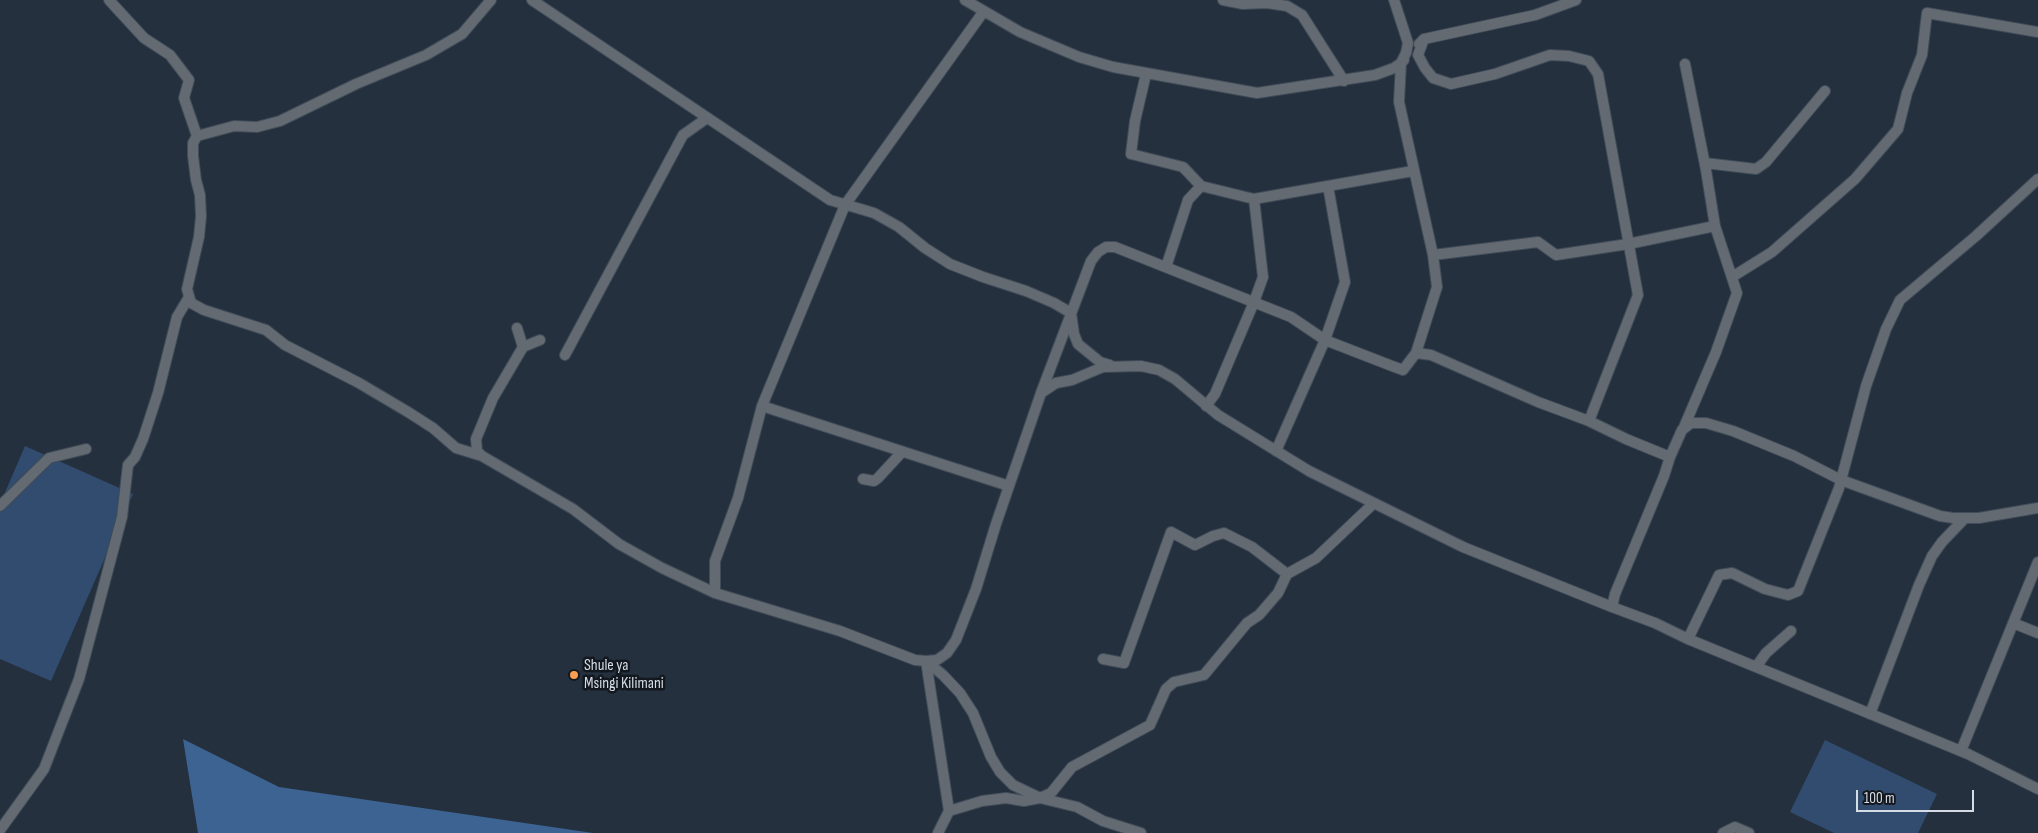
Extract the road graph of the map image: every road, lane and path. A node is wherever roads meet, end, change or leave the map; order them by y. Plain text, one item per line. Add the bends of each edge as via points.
1 (109, 0) edge
2 (491, 0) edge
3 (532, 0) edge
4 (965, 0) edge
5 (1223, 0) edge
6 (1394, 0) edge
7 (1576, 0) edge
8 (984, 11) junction
9 (2038, 32) edge
10 (1424, 39) junction
11 (1401, 63) junction
12 (1685, 64) dead end
13 (1146, 74) junction
14 (1344, 81) junction
15 (1825, 91) dead end
16 (706, 118) junction
17 (197, 136) junction
18 (1705, 163) junction
19 (1413, 171) junction
20 (2038, 179) edge
21 (1201, 186) junction
22 (1328, 186) junction
23 (1254, 199) junction
24 (844, 205) junction
25 (1715, 226) junction
26 (1628, 244) junction
27 (1433, 255) junction
28 (1166, 267) junction
29 (1732, 277) junction
30 (188, 297) junction
31 (1254, 302) junction
32 (1071, 313) junction
33 (517, 328) dead end
34 (540, 340) dead end
35 (1325, 340) junction
36 (522, 347) junction
37 (1416, 353) junction
38 (565, 354) dead end
39 (1112, 366) junction
40 (1041, 393) junction
41 (762, 406) junction
42 (1206, 406) junction
43 (1589, 421) junction
44 (1682, 430) junction
45 (86, 449) dead end
46 (1276, 451) junction
47 (899, 452) junction
48 (482, 456) junction
49 (1670, 457) junction
50 (863, 479) dead end
51 (1841, 480) junction
52 (1009, 486) junction
53 (1374, 503) junction
54 (0, 506) edge
55 (2038, 508) edge
56 (1965, 518) junction
57 (2038, 562) edge
58 (1287, 574) junction
59 (715, 593) junction
60 (1612, 607) junction
61 (2013, 623) junction
62 (1791, 631) dead end
63 (2038, 633) edge
64 (1688, 639) junction
65 (945, 654) junction
66 (1103, 659) dead end
67 (926, 661) junction
68 (1756, 667) junction
69 (945, 677) junction
70 (1870, 714) junction
71 (1961, 751) junction
72 (2038, 790) edge
73 (1040, 798) junction
74 (949, 811) junction
75 (0, 830) edge
76 (938, 833) edge
77 (1141, 833) edge
78 (1723, 833) edge
79 (1748, 833) edge

1 - 17 street via 144,38 170,55 189,80 184,98
2 - 17 street via 462,34 426,56 356,84 280,121 257,127 234,126
3 - 16 street
4 - 8 street
5 - 14 street via 1287,6 1302,14
6 - 11 street via 1408,43
7 - 10 street via 1535,15
8 - 13 street via 1020,32 1079,57
8 - 24 street
9 - 29 street via 1927,13 1922,55 1907,93 1898,129 1855,179 1772,252
10 - 11 street
10 - 26 street via 1418,55 1425,68 1433,78 1452,84 1495,74 1550,55 1589,61 1598,74
11 - 14 street via 1375,75
11 - 19 street via 1399,102
12 - 18 street
13 - 14 street via 1257,93
13 - 21 street via 1131,154 1183,167
15 - 18 street via 1766,162 1756,168
16 - 24 street via 830,200
16 - 38 street via 683,135
17 - 30 street via 193,143 193,156 201,216
18 - 25 street
19 - 22 street
19 - 27 street
20 - 51 street via 1900,300 1866,386
21 - 23 street
21 - 28 street via 1188,200
22 - 23 street
22 - 35 street via 1345,282
23 - 31 street via 1262,277
24 - 32 street via 874,213 950,264 1033,294
24 - 41 street
25 - 26 street
25 - 29 street
26 - 27 street via 1556,254 1538,242
26 - 43 street via 1638,295
27 - 37 street via 1437,287
28 - 31 street
28 - 32 street via 1115,247 1106,247 1091,261
29 - 44 street via 1737,293
30 - 48 street via 197,308 266,330 286,345 359,383 434,428 456,448
30 - 75 street via 177,317 143,439 128,465 122,517 79,679 44,768
31 - 35 street via 1291,317
31 - 42 street via 1215,394
32 - 39 street via 1078,344 1100,362
32 - 40 street
33 - 36 street
34 - 36 street
35 - 37 street via 1403,370
35 - 46 street
36 - 48 street via 493,398 476,439 476,451
37 - 43 street via 1431,356
39 - 40 street via 1056,383
39 - 42 street via 1159,370 1175,379
40 - 52 street
41 - 47 street
41 - 59 street via 738,498 715,561
42 - 46 street
43 - 49 street
44 - 49 street
44 - 51 street via 1691,423 1706,423 1794,456
45 - 54 street via 49,458
46 - 53 street
47 - 50 street via 878,478 874,481
47 - 52 street
48 - 59 street via 573,509 633,553
49 - 60 street
51 - 56 street via 1940,516
51 - 64 street via 1798,591 1788,595 1765,590 1732,572 1719,575
52 - 65 street via 976,589 956,640
53 - 58 street via 1316,558
53 - 60 street via 1463,547
55 - 56 street
56 - 70 street via 1932,556
57 - 61 street
58 - 66 street via 1252,547 1224,534 1212,536 1195,546 1171,532 1124,663
58 - 73 street via 1278,593 1259,615 1247,623 1204,675 1174,682 1166,689 1150,725 1072,767 1050,793
59 - 67 street
60 - 64 street
61 - 63 street
61 - 71 street
62 - 68 street via 1766,653
64 - 68 street
65 - 67 street via 937,660
65 - 69 street
67 - 69 street
67 - 74 street
68 - 70 street
69 - 73 street via 973,713 1000,772 1013,785
70 - 71 street
71 - 72 street
73 - 74 street via 982,801
73 - 77 street via 1077,807 1103,821
74 - 76 street
78 - 79 street via 1735,827

